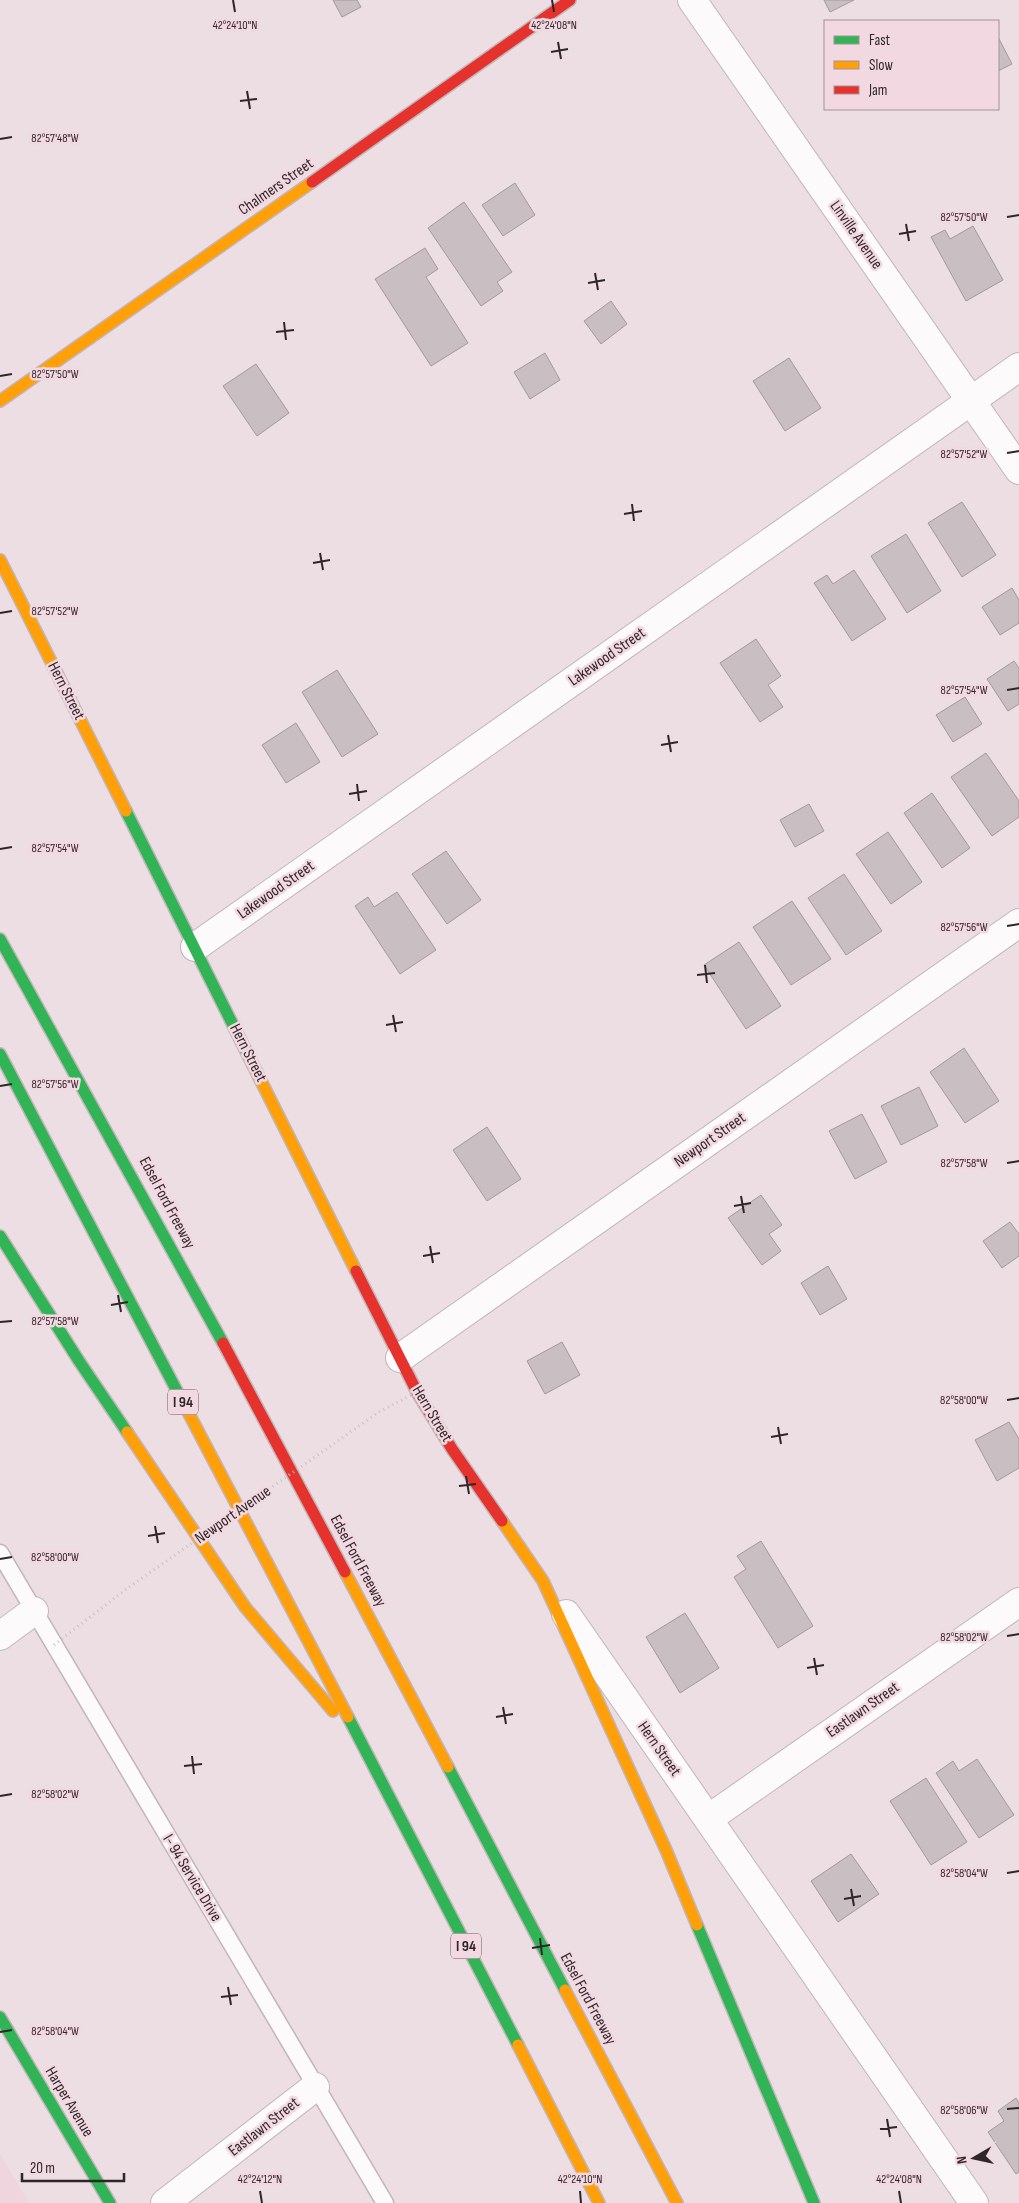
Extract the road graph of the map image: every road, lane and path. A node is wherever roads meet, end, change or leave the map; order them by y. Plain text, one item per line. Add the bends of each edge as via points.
1 (570, 0) edge
2 (692, 0) edge
3 (1019, 367) edge
4 (0, 401) edge
5 (970, 401) junction
6 (1019, 470) edge
7 (0, 560) edge
8 (1019, 923) edge
9 (0, 939) edge
10 (195, 948) junction
11 (0, 1054) edge
12 (0, 1236) edge
13 (400, 1358) junction
14 (417, 1392) junction
15 (0, 1553) edge
16 (542, 1581) junction
17 (1019, 1602) edge
18 (34, 1611) junction
19 (0, 1636) edge
20 (54, 1645) junction
21 (366, 1751) junction
22 (708, 1819) junction
23 (0, 2017) edge
24 (315, 2087) junction
25 (110, 2203) edge
26 (165, 2203) edge
27 (385, 2203) edge
28 (598, 2203) edge
29 (677, 2203) edge
30 (814, 2203) edge
31 (974, 2203) edge

1 - 4 main road, Chalmers Street
2 - 5 street, Linville Avenue
3 - 5 street, Lakewood Street
5 - 6 street, Linville Avenue
5 - 10 street, Lakewood Street
7 - 10 main road, Hern Street
8 - 13 street, Newport Street
9 - 29 main road, Edsel Ford Freeway via 237,1366
10 - 13 main road, Hern Street
11 - 21 main road, I 94
12 - 21 main road via 79,1361 245,1607
13 - 14 main road, Hern Street
14 - 16 main road, Hern Street
14 - 20 path, Newport Avenue, bridge via 378,1412 125,1590
15 - 18 lane, I- 94 Service Drive
16 - 22 street, Hern Street
16 - 30 main road via 666,1850
17 - 22 street, Eastlawn Street
18 - 19 street
18 - 20 lane, I- 94 Service Drive
20 - 24 lane, I- 94 Service Drive
21 - 28 main road, I 94
22 - 31 street, Hern Street
23 - 25 main road, Harper Avenue
24 - 26 street, Eastlawn Street
24 - 27 lane, I- 94 Service Drive

